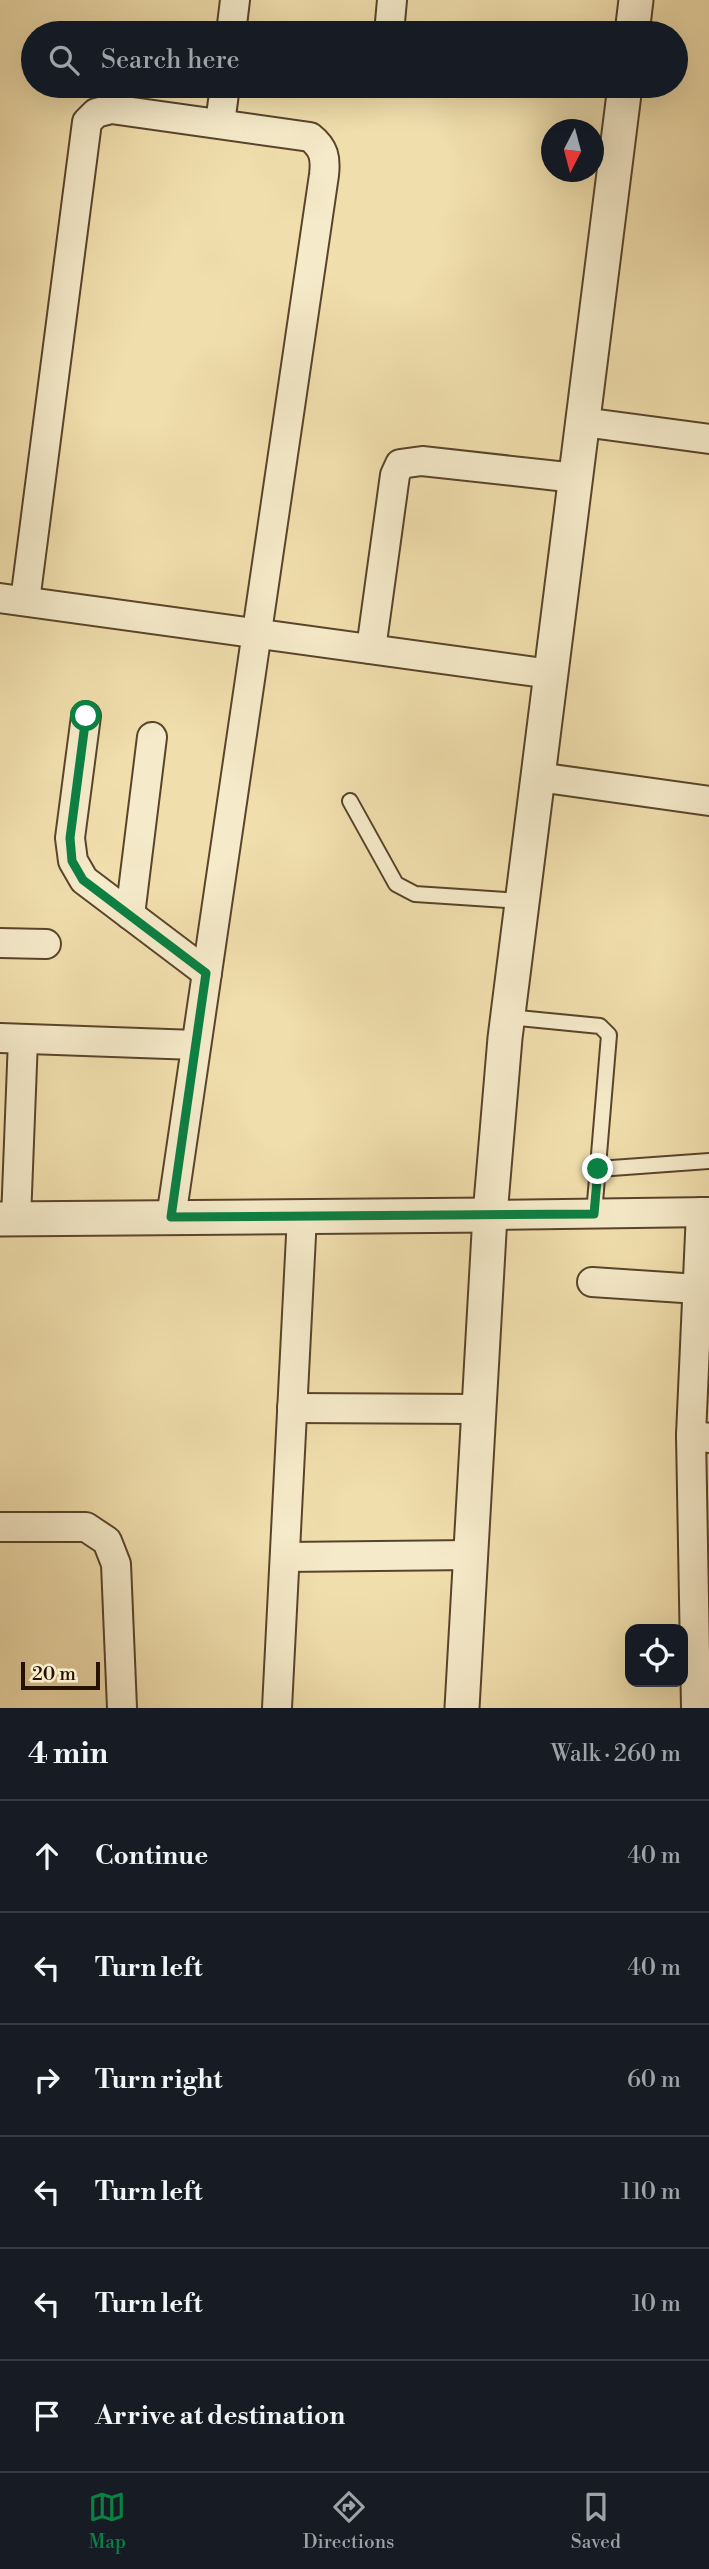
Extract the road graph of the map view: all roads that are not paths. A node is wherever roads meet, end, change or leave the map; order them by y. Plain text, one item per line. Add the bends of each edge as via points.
1 (235, 0) edge
2 (392, 0) edge
3 (636, 0) edge
4 (232, 21) edge
5 (390, 21) edge
6 (633, 21) edge
7 (223, 98) edge
8 (624, 98) edge
9 (220, 123) junction
10 (583, 422) junction
11 (709, 439) edge
12 (576, 478) junction
13 (13, 600) edge
14 (257, 633) junction
15 (371, 649) junction
16 (551, 674) junction
17 (86, 716) dead end
18 (152, 737) dead end
19 (538, 777) junction
20 (350, 801) dead end
21 (709, 801) edge
22 (522, 901) junction
23 (131, 915) junction
24 (0, 943) edge
25 (46, 944) dead end
26 (206, 973) junction
27 (508, 1017) junction
28 (11, 1039) edge
29 (196, 1045) junction
30 (709, 1161) edge
31 (598, 1169) junction
32 (705, 1212) edge
33 (594, 1214) junction
34 (490, 1215) junction
35 (302, 1216) junction
36 (171, 1217) junction
37 (8, 1219) edge
38 (593, 1282) dead end
39 (698, 1289) junction
40 (292, 1408) junction
41 (480, 1409) junction
42 (700, 1436) edge
43 (0, 1527) edge
44 (471, 1555) junction
45 (285, 1557) junction
46 (122, 1708) edge
47 (276, 1708) edge
48 (462, 1708) edge
49 (696, 1708) edge

1 - 4 street
2 - 5 street
3 - 6 street
7 - 9 street
8 - 10 street
9 - 13 street via 111,109 96,113 87,122
9 - 14 street via 310,137 321,146 326,161
10 - 11 street
10 - 12 street
12 - 15 street via 422,460 400,464 394,475
12 - 16 street
13 - 14 street
14 - 15 street
14 - 26 street
15 - 16 street
16 - 19 street
17 - 23 street via 70,838 72,861 83,880
18 - 23 street
19 - 21 street
19 - 22 street
20 - 22 lane via 396,884 415,894
22 - 27 street
23 - 26 street
24 - 25 street
26 - 29 street
27 - 31 lane via 606,1029
27 - 34 street
28 - 29 street
28 - 37 street
29 - 36 street
30 - 31 lane
31 - 33 lane
32 - 33 street
32 - 39 street
33 - 34 street
34 - 35 street
34 - 41 street
35 - 36 street
35 - 40 street
36 - 37 street
38 - 39 street
39 - 42 street
40 - 41 street
40 - 45 street
41 - 44 street
42 - 49 street
43 - 46 street via 86,1527 107,1541 116,1564
44 - 45 street
44 - 48 street
45 - 47 street

